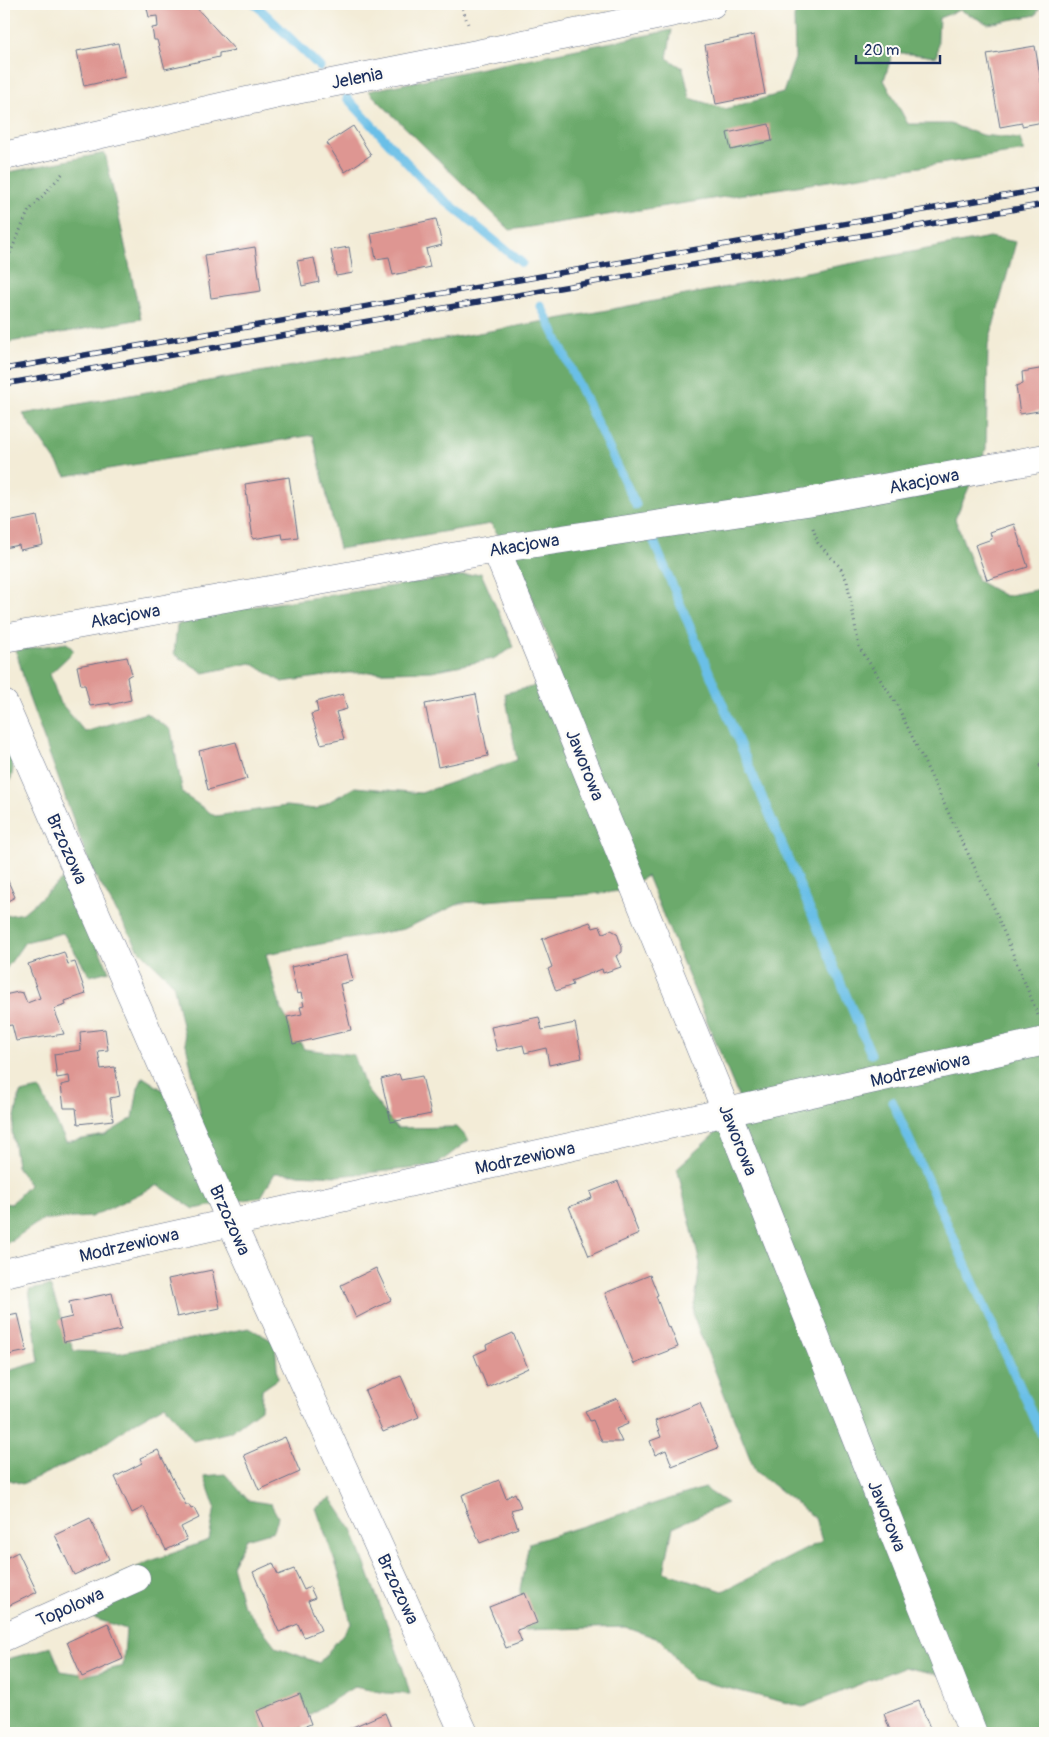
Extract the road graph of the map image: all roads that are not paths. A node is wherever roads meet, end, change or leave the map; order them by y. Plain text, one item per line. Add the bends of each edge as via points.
1 (712, 4) edge
2 (4, 156) edge
3 (1045, 458) edge
4 (496, 549) junction
5 (4, 638) edge
6 (4, 704) edge
7 (1043, 1030) edge
8 (727, 1113) junction
9 (231, 1222) junction
10 (4, 1273) edge
11 (136, 1578) dead end
12 (4, 1637) edge
13 (464, 1733) edge
14 (972, 1733) edge

1 - 2 street, Jelenia via 296,90
3 - 4 street, Akacjowa via 808,502
4 - 5 street, Akacjowa
4 - 8 street, Jaworowa
6 - 9 street, Brzozowa
7 - 8 street, Modrzewiowa
8 - 9 street, Modrzewiowa
8 - 14 street, Jaworowa
9 - 10 street, Modrzewiowa
9 - 13 street, Brzozowa
11 - 12 street, Topolowa

